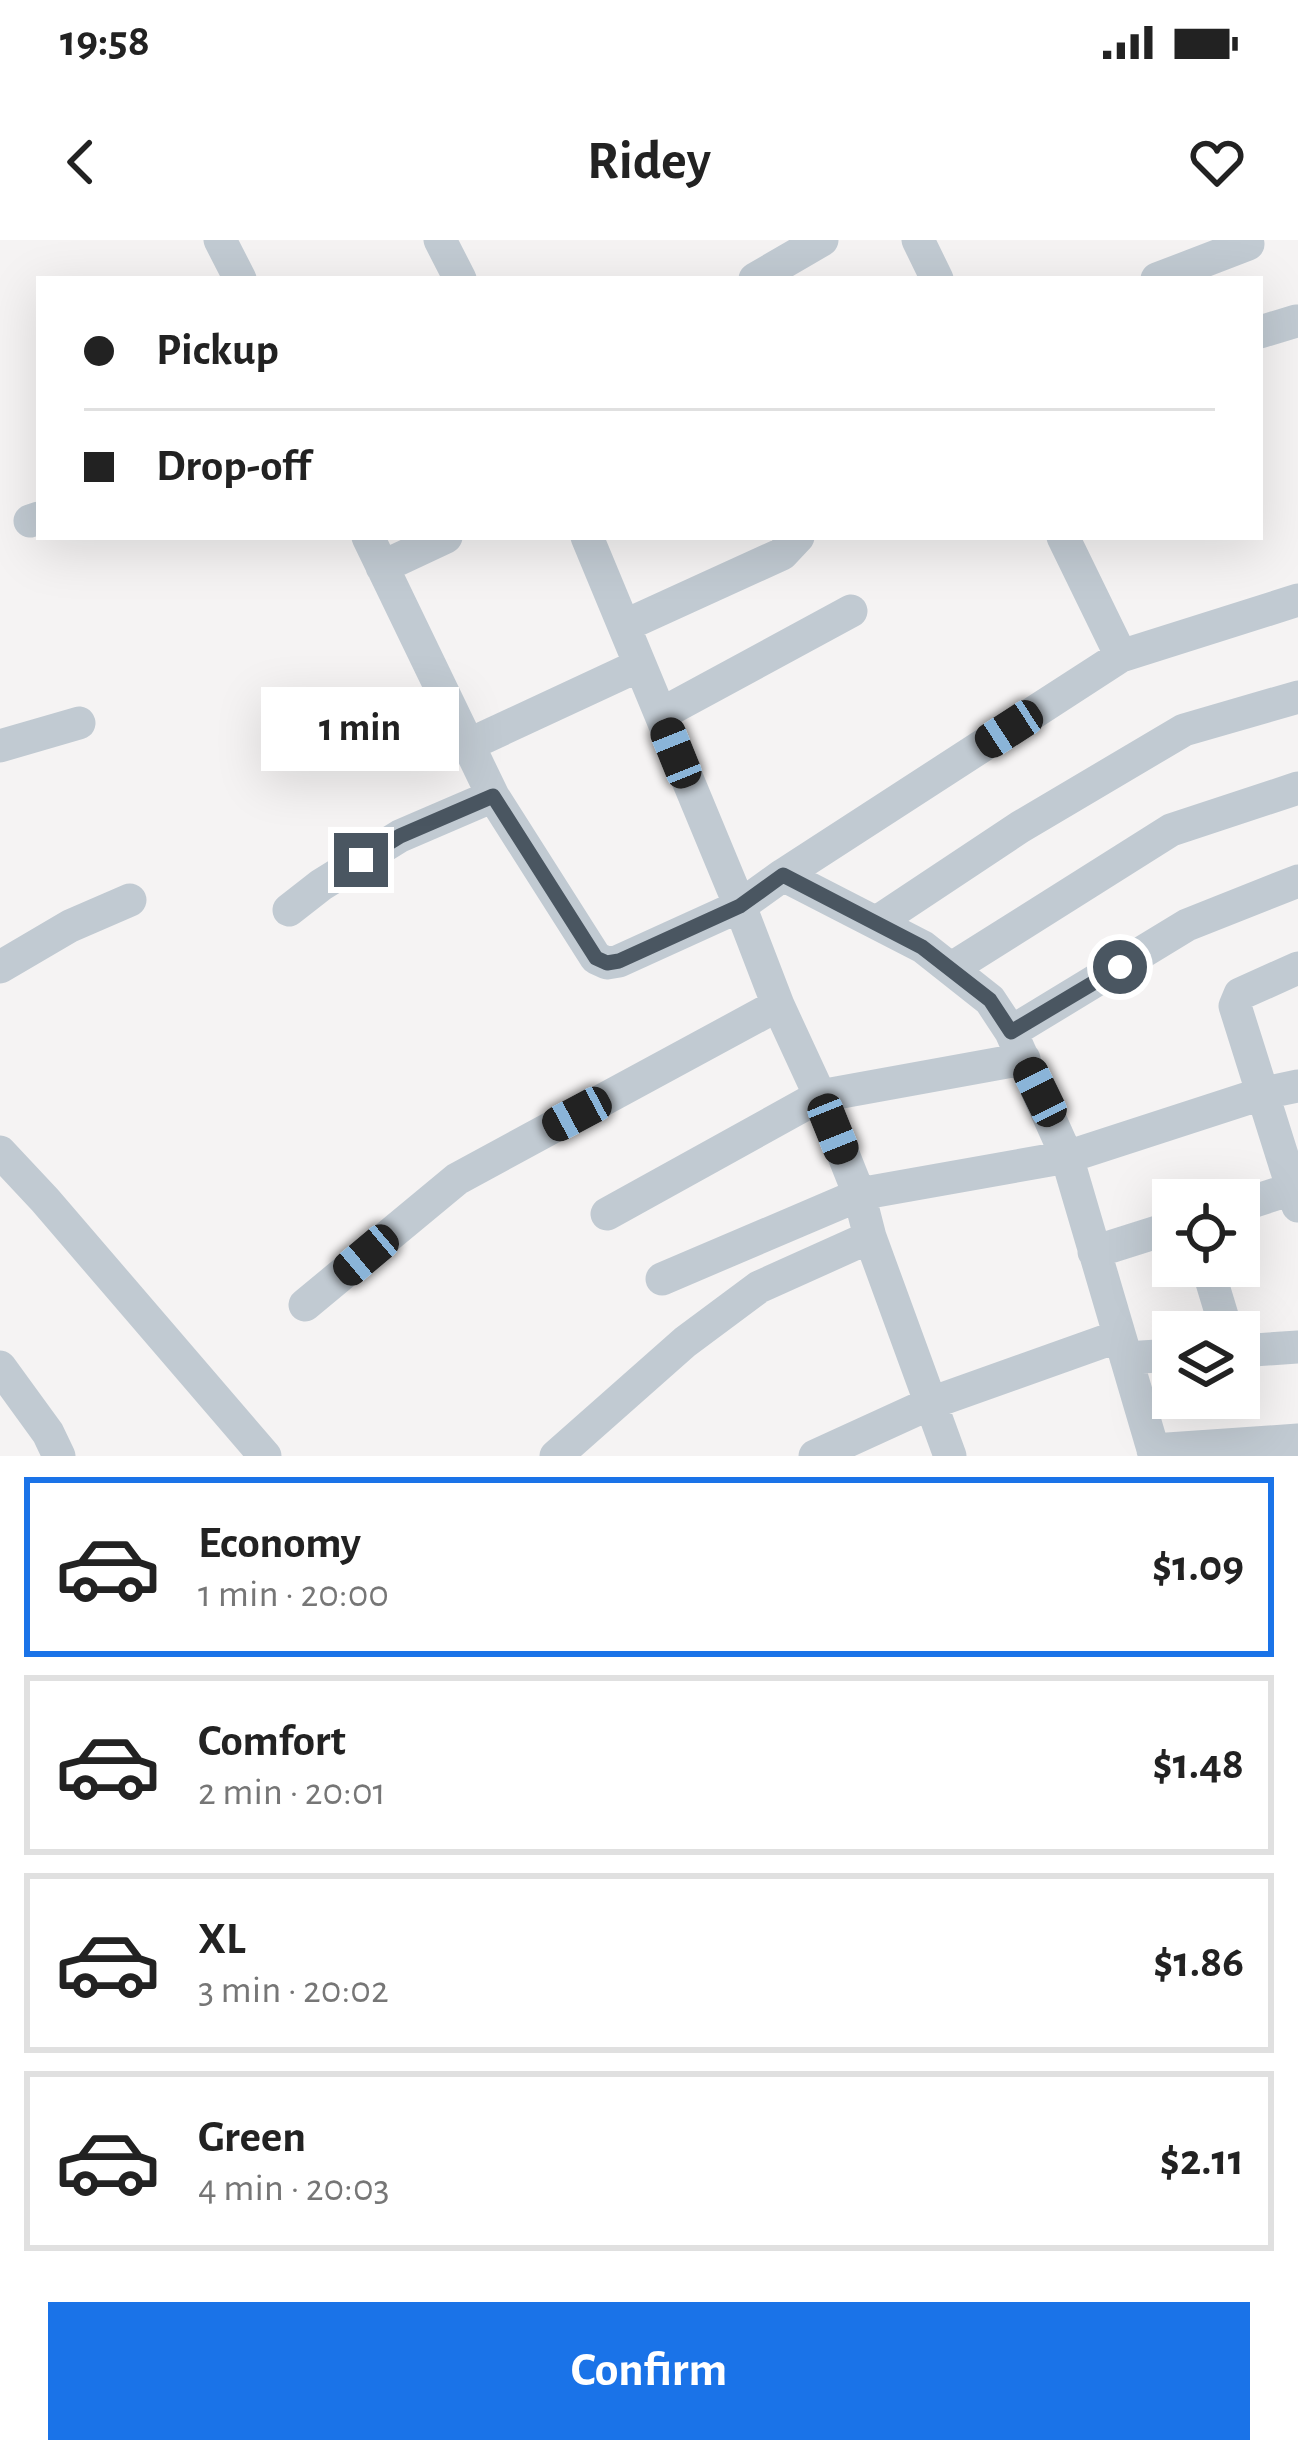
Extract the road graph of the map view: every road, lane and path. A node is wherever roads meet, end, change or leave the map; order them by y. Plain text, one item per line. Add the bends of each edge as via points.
1 (220, 240) edge
2 (440, 240) edge
3 (822, 240) edge
4 (918, 240) edge
5 (1248, 244) dead end
6 (238, 276) edge
7 (458, 276) edge
8 (760, 276) edge
9 (936, 276) edge
10 (1165, 276) edge
11 (1296, 321) edge
12 (1263, 331) edge
13 (432, 540) edge
14 (588, 540) edge
15 (795, 540) edge
16 (1064, 540) edge
17 (375, 552) edge
18 (1298, 600) edge
19 (851, 611) dead end
20 (624, 626) junction
21 (1121, 656) junction
22 (640, 665) junction
23 (1298, 697) edge
24 (661, 714) junction
25 (80, 723) dead end
26 (468, 745) junction
27 (0, 746) edge
28 (1298, 788) edge
29 (493, 796) junction
30 (783, 875) junction
31 (1298, 881) edge
32 (130, 900) dead end
33 (740, 906) junction
34 (289, 910) dead end
35 (877, 922) junction
36 (0, 967) edge
37 (952, 968) junction
38 (1298, 968) edge
39 (778, 1005) junction
40 (1018, 1046) junction
41 (1298, 1086) edge
42 (1264, 1093) junction
43 (820, 1096) junction
44 (0, 1152) edge
45 (1067, 1157) junction
46 (1297, 1194) edge
47 (859, 1195) junction
48 (1260, 1202) edge
49 (607, 1214) dead end
50 (1152, 1234) edge
51 (870, 1237) junction
52 (1094, 1252) junction
53 (662, 1280) dead end
54 (305, 1305) dead end
55 (1122, 1347) junction
56 (1298, 1347) edge
57 (1260, 1350) edge
58 (1152, 1352) edge
59 (0, 1367) edge
60 (931, 1402) junction
61 (1298, 1440) edge
62 (1154, 1453) edge
63 (59, 1456) edge
64 (265, 1456) edge
65 (556, 1456) edge
66 (815, 1456) edge
67 (950, 1456) edge

1 - 6 street
2 - 7 street
3 - 8 street
4 - 9 street
5 - 10 street
11 - 12 street
13 - 17 street
14 - 20 street
15 - 20 street via 782,554
16 - 21 street
17 - 26 street
18 - 21 street
19 - 24 street
20 - 22 street
21 - 30 street
22 - 24 street
22 - 26 street
23 - 35 street via 1184,730
24 - 33 street
25 - 27 street
26 - 29 street
28 - 37 street via 1171,830
29 - 33 street via 596,958 607,963
29 - 34 street via 400,836
30 - 33 street
30 - 35 street
31 - 40 street via 1187,925
32 - 36 street
33 - 39 street
35 - 37 street
37 - 40 street via 990,1000
38 - 42 street via 1240,994 1235,1006
39 - 43 street
39 - 54 street via 457,1179
40 - 43 street
40 - 45 street
41 - 42 street
42 - 45 street
42 - 46 street
43 - 47 street
43 - 49 street
44 - 64 street
45 - 47 street
45 - 52 street
46 - 48 street
47 - 51 street
47 - 53 street
50 - 52 street
51 - 60 street
51 - 65 street via 759,1287
52 - 55 street
55 - 58 street
55 - 60 street
55 - 62 street
56 - 57 street
59 - 63 street
60 - 66 street
60 - 67 street
61 - 62 street

